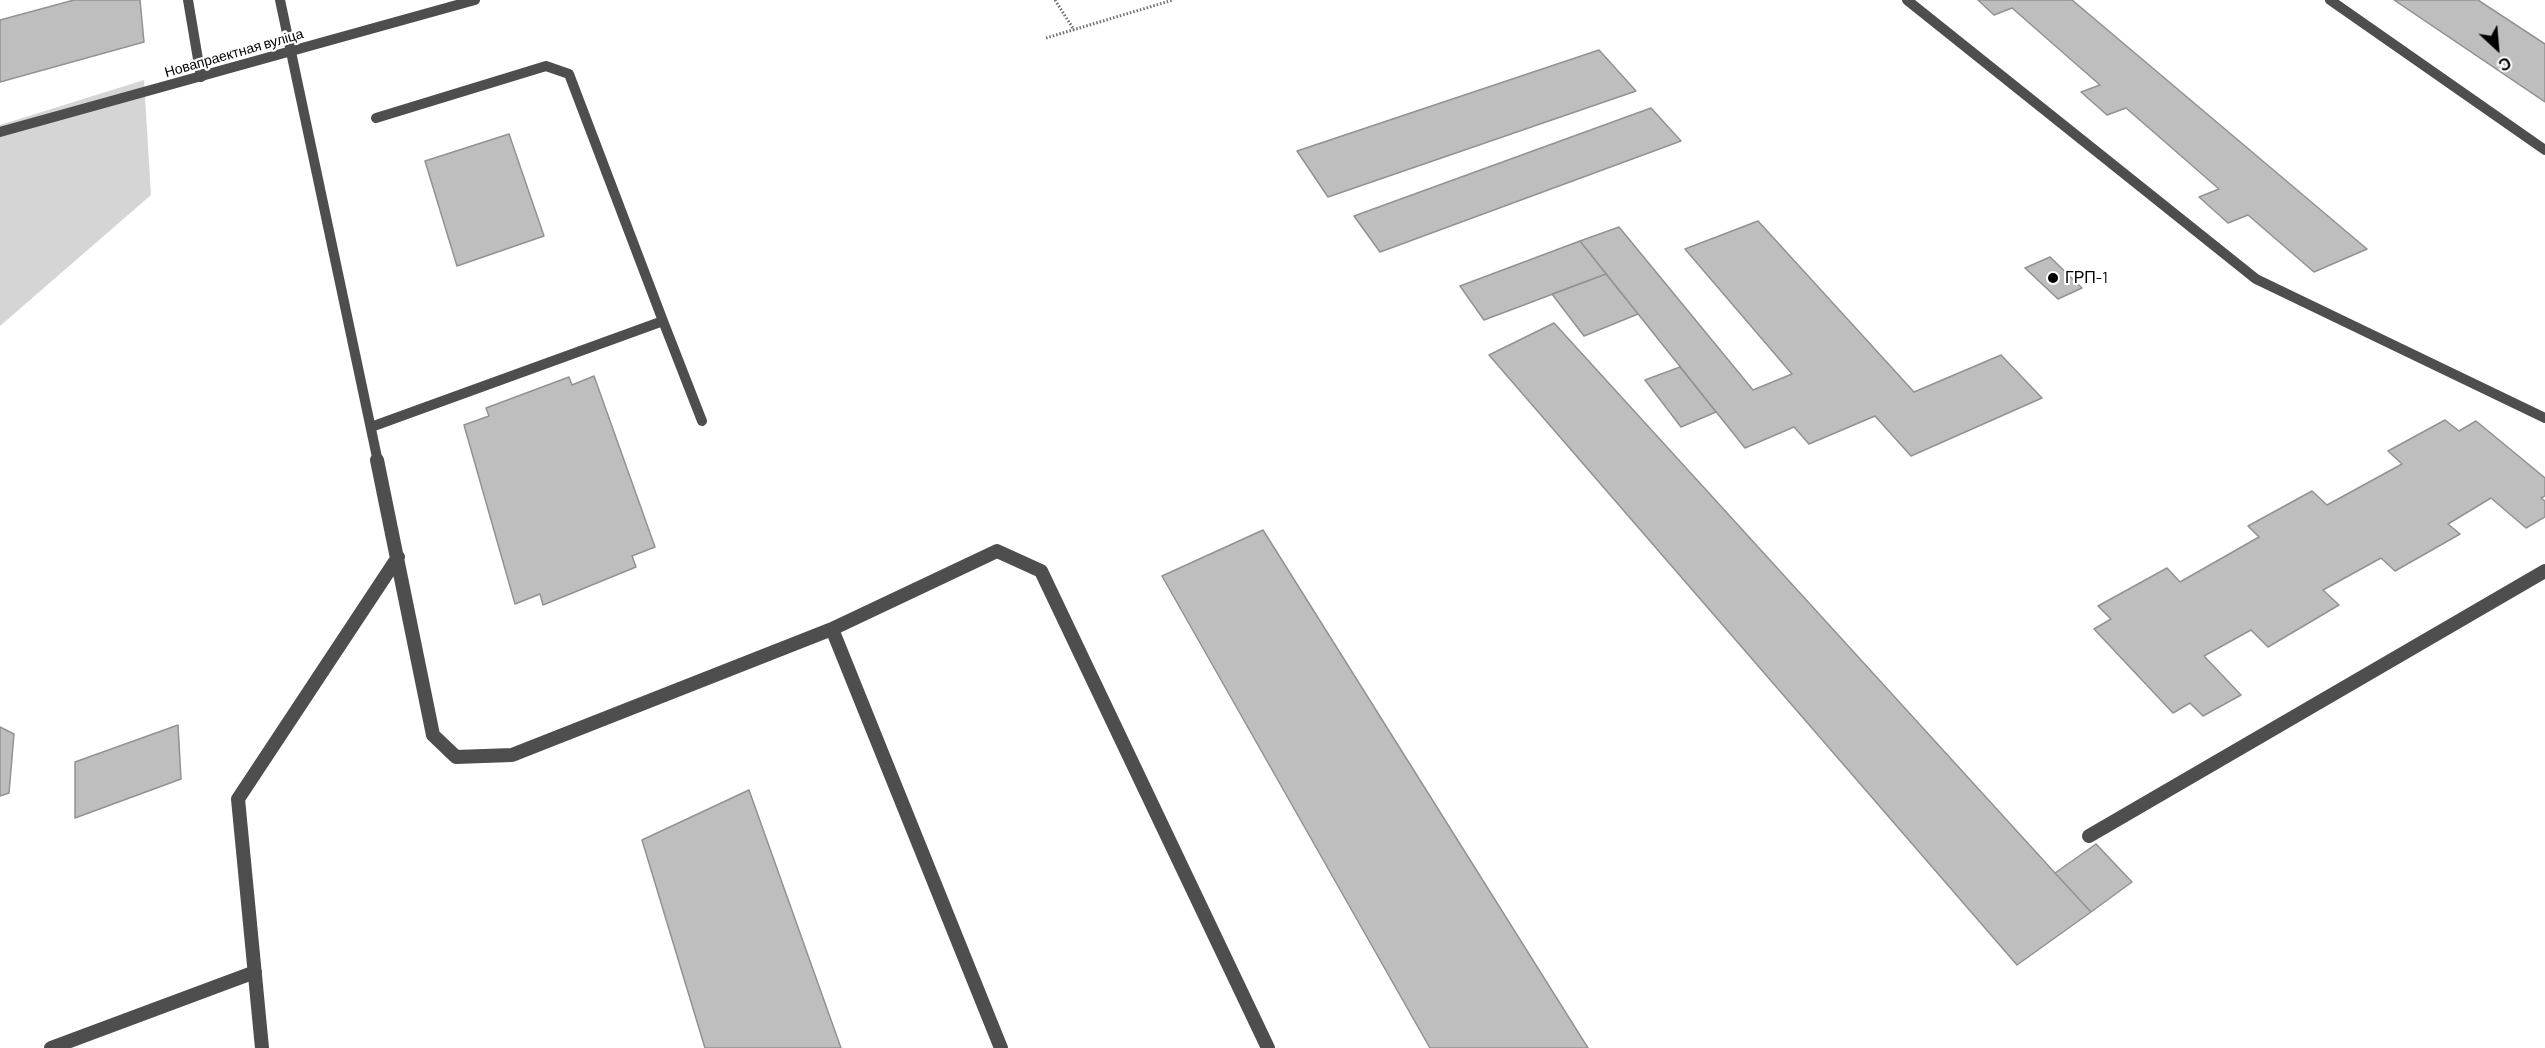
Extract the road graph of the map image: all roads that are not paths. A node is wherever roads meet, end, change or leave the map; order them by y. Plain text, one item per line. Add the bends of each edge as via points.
1 (188, 0) edge
2 (280, 0) edge
3 (475, 0) edge
4 (1908, 0) edge
5 (2330, 0) edge
6 (292, 51) junction
7 (201, 76) junction
8 (376, 118) dead end
9 (0, 132) edge
10 (2545, 150) edge
11 (663, 321) junction
12 (2545, 418) edge
13 (702, 421) dead end
14 (371, 427) junction
15 (398, 556) junction
16 (2545, 572) edge
17 (832, 629) junction
18 (2089, 836) dead end
19 (255, 972) junction
20 (51, 1048) edge
21 (262, 1048) edge
22 (1001, 1048) edge
23 (1268, 1048) edge

1 - 7 street
2 - 6 street
3 - 6 street, Новапраектная вуліца
4 - 12 street via 2256,279
5 - 10 street
6 - 7 street, Новапраектная вуліца
6 - 14 street
7 - 9 street, Новапраектная вуліца
8 - 11 street via 546,66 569,74
11 - 13 street
11 - 14 street
14 - 15 street
15 - 17 street via 433,735 456,757 512,754
15 - 19 street via 238,799
16 - 18 street
17 - 22 street
17 - 23 street via 997,551 1041,571
19 - 20 street
19 - 21 street

